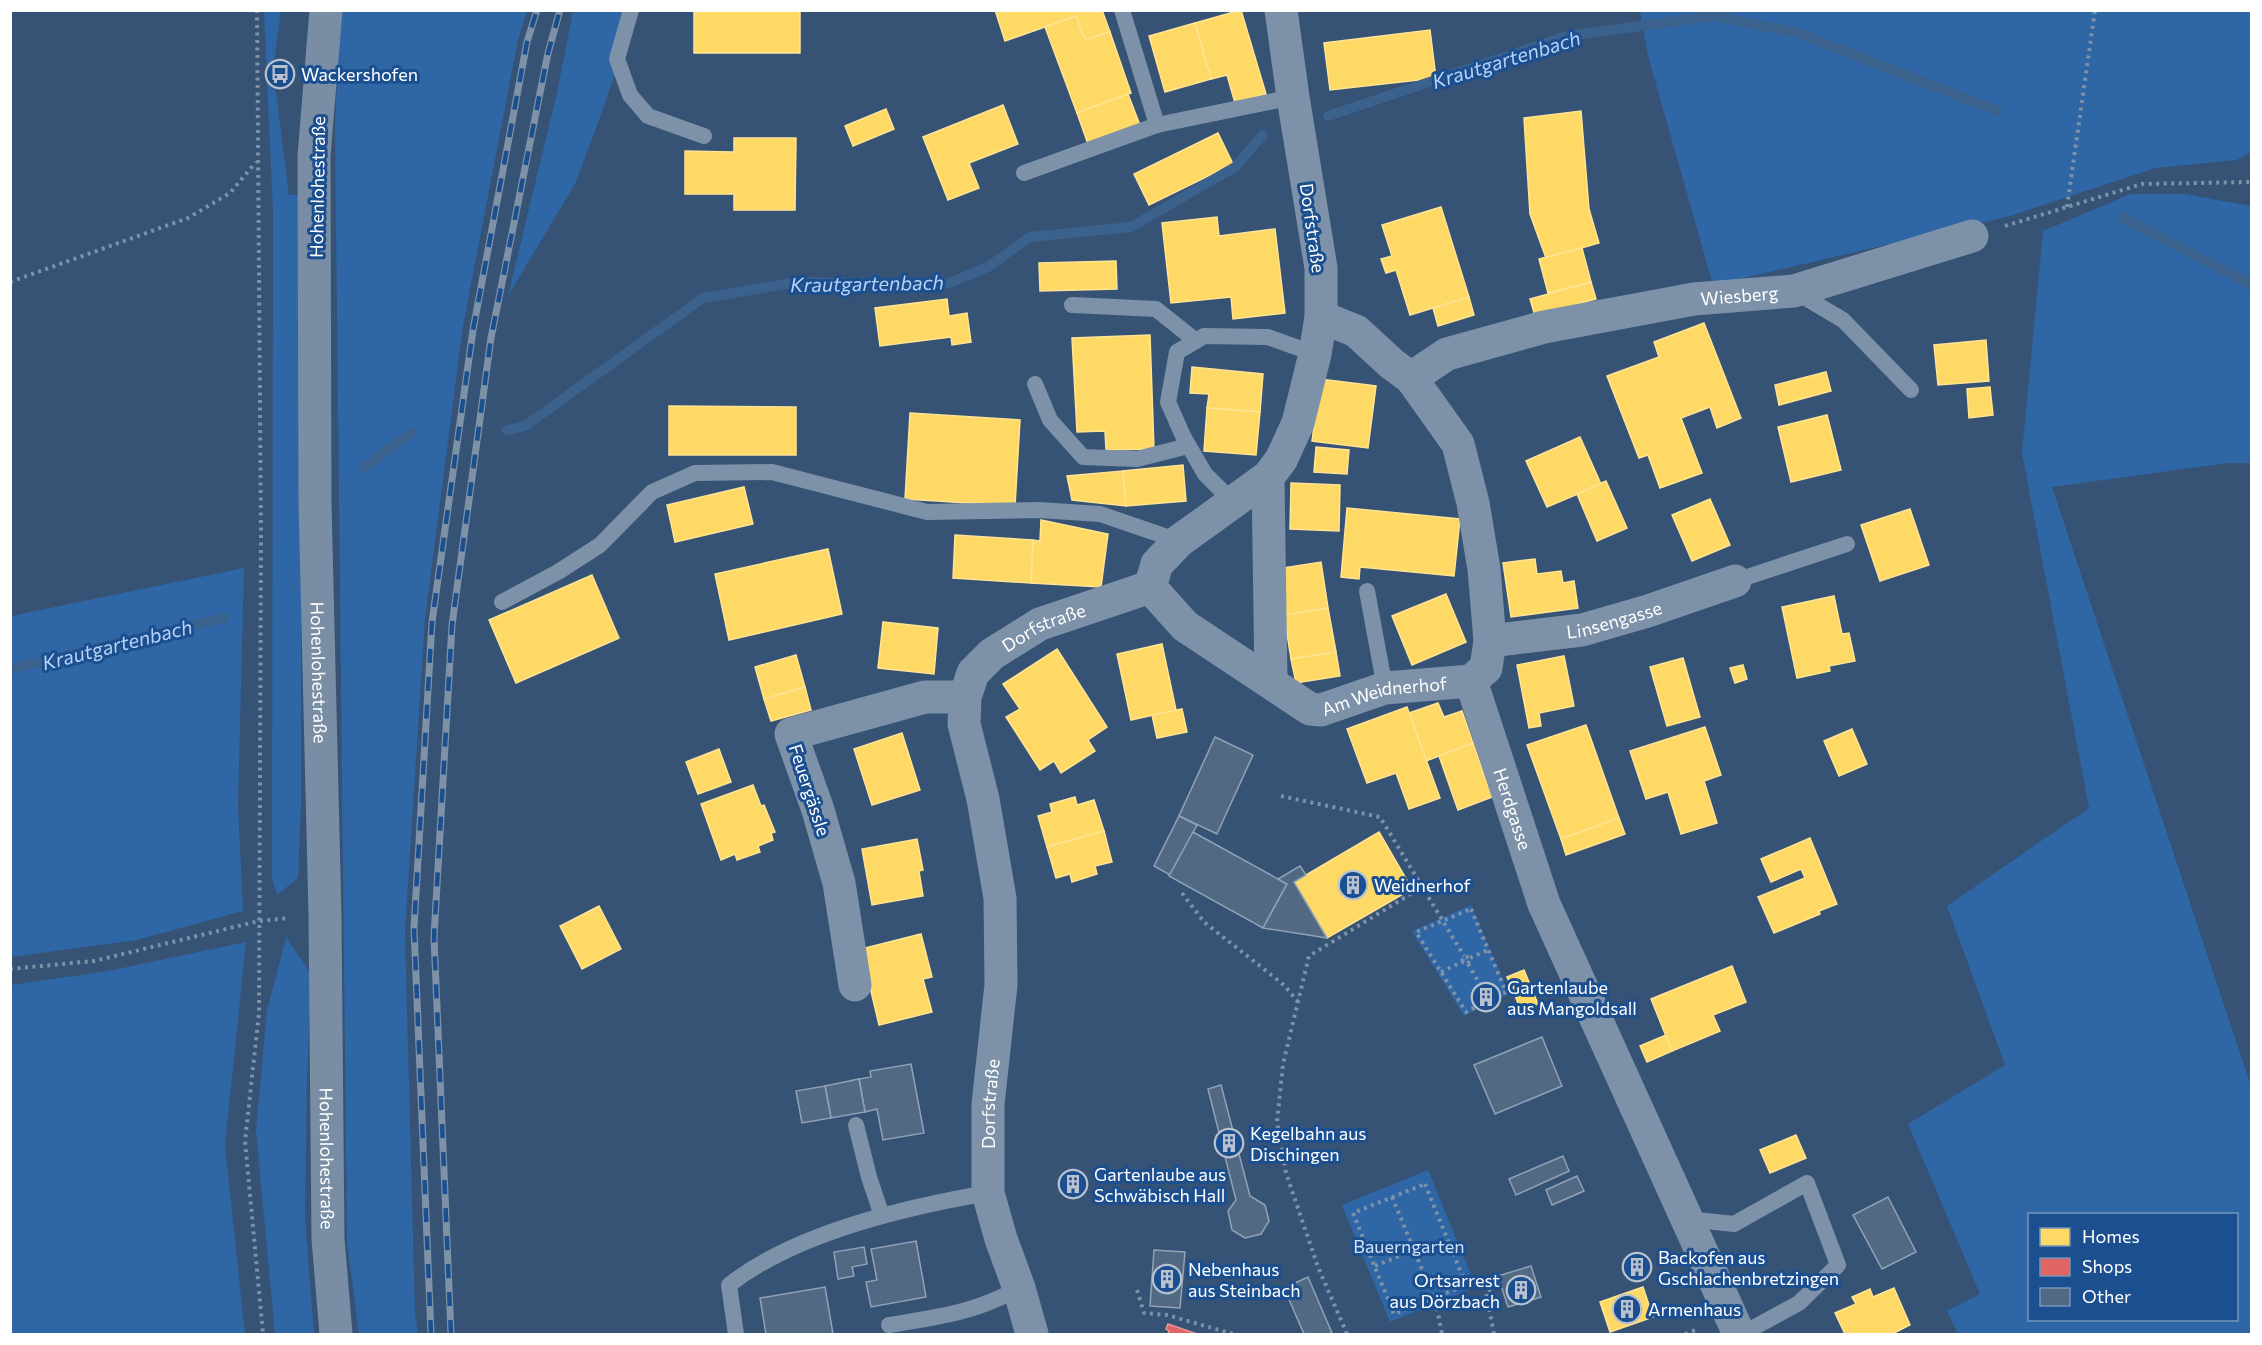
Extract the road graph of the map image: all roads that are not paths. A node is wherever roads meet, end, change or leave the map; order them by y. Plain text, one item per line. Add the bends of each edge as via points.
1 (326, 10) edge
2 (631, 10) edge
3 (1122, 10) edge
4 (1281, 10) edge
5 (1293, 97) junction
6 (1157, 125) junction
7 (704, 136) dead end
8 (1024, 173) dead end
9 (1972, 236) road end
10 (1794, 291) junction
11 (1072, 305) dead end
12 (1321, 317) junction
13 (1196, 341) junction
14 (1315, 354) junction
15 (1411, 378) junction
16 (1035, 384) dead end
17 (1911, 390) dead end
18 (1188, 446) junction
19 (1268, 477) junction
20 (1233, 502) junction
21 (1179, 541) junction
22 (1847, 544) dead end
23 (1735, 581) joint
24 (1150, 587) junction
25 (1368, 591) dead end
26 (502, 602) dead end
27 (1490, 641) junction
28 (1271, 681) junction
29 (1471, 681) junction
30 (1385, 688) junction
31 (965, 697) junction
32 (855, 985) dead end
33 (856, 1125) dead end
34 (988, 1193) junction
35 (882, 1216) junction
36 (1687, 1219) junction
37 (1019, 1288) junction
38 (889, 1325) dead end
39 (735, 1334) edge
40 (336, 1335) edge
41 (1032, 1335) edge
42 (1741, 1335) edge

1 - 40 street, Hohenlohestraße via 314,156 315,502 328,1239
2 - 7 lane via 617,59 630,95 648,116
3 - 6 lane
4 - 5 street, Dorfstraße
5 - 6 lane
5 - 12 street, Dorfstraße via 1321,268
6 - 8 lane
9 - 10 street, Wiesberg
10 - 15 street, Wiesberg via 1694,299 1544,327 1447,354
10 - 17 lane via 1843,320
11 - 13 lane via 1156,309
12 - 14 street, Dorfstraße
12 - 15 street via 1356,331
13 - 14 lane via 1204,336 1268,337
13 - 18 lane via 1177,352 1168,402
14 - 19 street, Dorfstraße via 1298,423 1281,460
15 - 27 street via 1458,444 1484,569
16 - 18 lane via 1050,420 1083,457 1137,459
18 - 20 lane via 1205,474
19 - 20 street, Dorfstraße
19 - 28 street
20 - 21 street, Dorfstraße
21 - 24 street, Dorfstraße via 1157,564
21 - 26 lane via 1100,514 1039,510 927,512 772,472 695,473 652,492 600,545
22 - 23 lane
23 - 27 street, Linsengasse via 1582,630
24 - 28 street, Am Weidnerhof via 1185,626
24 - 31 street, Dorfstraße via 1040,624 992,654 973,673
25 - 30 lane
27 - 29 street via 1486,669
28 - 30 street, Am Weidnerhof via 1310,709 1321,711
29 - 30 street, Am Weidnerhof
29 - 36 street, Herdgasse via 1544,904
31 - 32 street, Feuergässle via 925,697 791,734 839,883
31 - 34 street, Dorfstraße via 964,724 983,799 1000,898 1001,985 988,1104
33 - 35 lane
34 - 35 lane
34 - 37 street, Dorfstraße
35 - 39 lane via 826,1234 768,1260 729,1285
36 - 42 street, Herdgasse
36 - 42 lane via 1734,1224 1807,1182 1838,1265 1799,1303
37 - 38 lane via 974,1310
37 - 41 street, Dorfstraße

